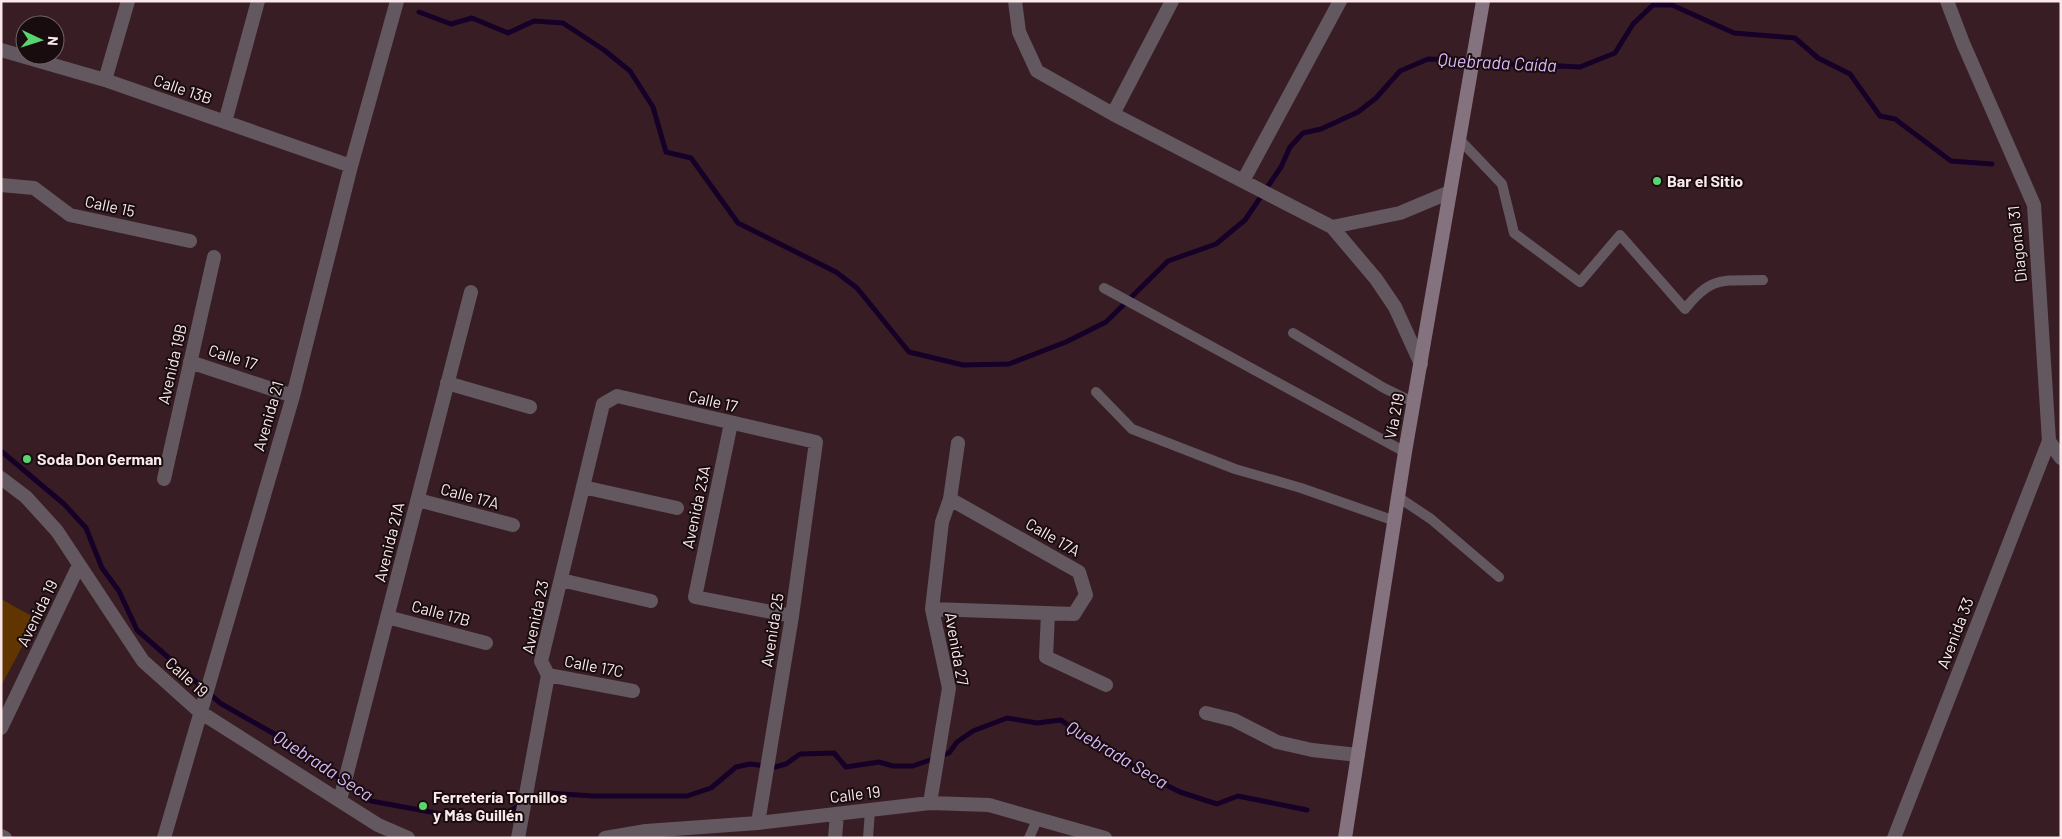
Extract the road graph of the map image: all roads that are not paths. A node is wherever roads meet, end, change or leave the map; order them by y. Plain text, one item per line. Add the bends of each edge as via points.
1 (128, 1) edge
2 (258, 1) edge
3 (397, 1) edge
4 (1015, 1) edge
5 (1172, 1) edge
6 (1340, 1) edge
7 (1483, 1) edge
8 (1947, 1) edge
9 (1, 50) edge
10 (106, 80) junction
11 (1113, 114) junction
12 (225, 122) junction
13 (1460, 140) junction
14 (351, 166) junction
15 (1243, 181) junction
16 (1, 185) edge
17 (1450, 192) junction
18 (1332, 227) junction
19 (190, 242) dead end
20 (214, 256) dead end
21 (1763, 280) dead end
22 (1104, 288) dead end
23 (471, 292) dead end
24 (1294, 334) dead end
25 (190, 362) junction
26 (1421, 364) junction
27 (447, 383) junction
28 (1096, 392) dead end
29 (293, 396) junction
30 (1415, 403) junction
31 (603, 404) joint
32 (530, 407) dead end
33 (731, 423) junction
34 (2049, 440) junction
35 (816, 442) joint
36 (958, 444) dead end
37 (1406, 452) junction
38 (2061, 458) edge
39 (1, 478) edge
40 (164, 479) dead end
41 (583, 487) junction
42 (1398, 497) junction
43 (950, 498) junction
44 (418, 500) junction
45 (677, 508) dead end
46 (1395, 520) junction
47 (513, 525) dead end
48 (78, 566) junction
49 (1499, 578) dead end
50 (561, 580) junction
51 (652, 601) dead end
52 (932, 609) junction
53 (1048, 613) junction
54 (792, 616) junction
55 (388, 617) junction
56 (486, 643) dead end
57 (548, 675) junction
58 (1106, 685) dead end
59 (633, 691) dead end
60 (200, 712) junction
61 (1206, 713) dead end
62 (1, 728) edge
63 (1358, 755) junction
64 (340, 800) junction
65 (930, 803) junction
66 (870, 810) junction
67 (837, 814) junction
68 (1036, 820) junction
69 (758, 823) junction
70 (645, 834) edge
71 (1, 836) edge
72 (5, 838) edge
73 (164, 838) edge
74 (408, 838) edge
75 (518, 838) edge
76 (605, 838) edge
77 (835, 838) edge
78 (868, 838) edge
79 (1029, 838) edge
80 (1105, 838) edge
81 (1345, 838) edge
82 (1894, 838) edge

1 - 10 street
2 - 12 street
3 - 14 street, Avenida 21
4 - 11 street via 1019,32 1037,71
5 - 11 street
6 - 15 street
7 - 13 main road, Vía 219
8 - 34 street, Diagonal 31 via 2034,205
9 - 10 street, Calle 13B
10 - 12 street, Calle 13B
11 - 15 street
12 - 14 street, Calle 13B
13 - 17 main road, Vía 219
13 - 21 lane via 1502,184 1514,233 1580,282 1620,235 1685,309 1699,291 1718,281
14 - 29 street, Avenida 21
15 - 18 street
16 - 19 street, Calle 15 via 34,188 70,215
17 - 18 street via 1400,213
17 - 26 main road, Vía 219
18 - 26 street via 1395,307
20 - 25 street, Avenida 19B
22 - 37 lane
23 - 27 street, Avenida 21A
24 - 30 lane
25 - 29 street, Calle 17
25 - 40 street, Avenida 19B
26 - 30 main road, Vía 219
27 - 32 street
27 - 44 street, Avenida 21A
28 - 46 lane via 1132,429 1234,469
29 - 60 street, Avenida 21
30 - 37 main road, Vía 219
31 - 33 street, Calle 17 via 617,396
31 - 41 street, Avenida 23
33 - 35 street, Calle 17
33 - 54 street, Avenida 23A via 695,596
34 - 38 street
34 - 82 street, Avenida 33
35 - 54 street, Avenida 25
36 - 43 street, Avenida 27
37 - 42 main road, Vía 219
39 - 48 street, Calle 19 via 26,497 57,531
41 - 45 street
41 - 50 street, Avenida 23
42 - 46 main road, Vía 219
42 - 49 lane via 1431,519
43 - 52 street, Avenida 27 via 942,522
43 - 53 street, Calle 17A via 1080,572 1086,595 1074,614
44 - 47 street, Calle 17A
44 - 55 street, Avenida 21A
46 - 63 main road, Vía 219
48 - 60 street, Calle 19 via 143,661
48 - 62 street, Avenida 19
50 - 51 street
50 - 57 street, Avenida 23 via 541,661
52 - 53 street, Calle 17A
52 - 65 street, Avenida 27 via 949,688
53 - 58 street via 1046,657
54 - 69 street, Avenida 25
55 - 56 street, Calle 17B
55 - 64 street, Avenida 21A
57 - 59 street, Calle 17C
57 - 75 street, Avenida 23
60 - 64 street, Calle 19
60 - 73 street, Avenida 21
61 - 63 street via 1234,720 1277,742
63 - 81 main road, Vía 219
64 - 74 street, Calle 19 via 378,825
65 - 66 street, Calle 19
65 - 68 street, Calle 19 via 989,805
66 - 67 street, Calle 19
66 - 78 lane
67 - 69 street, Calle 19
67 - 77 street
68 - 79 lane
68 - 80 street, Calle 19
69 - 70 street, Calle 19
70 - 76 street, Calle 19
71 - 72 street

